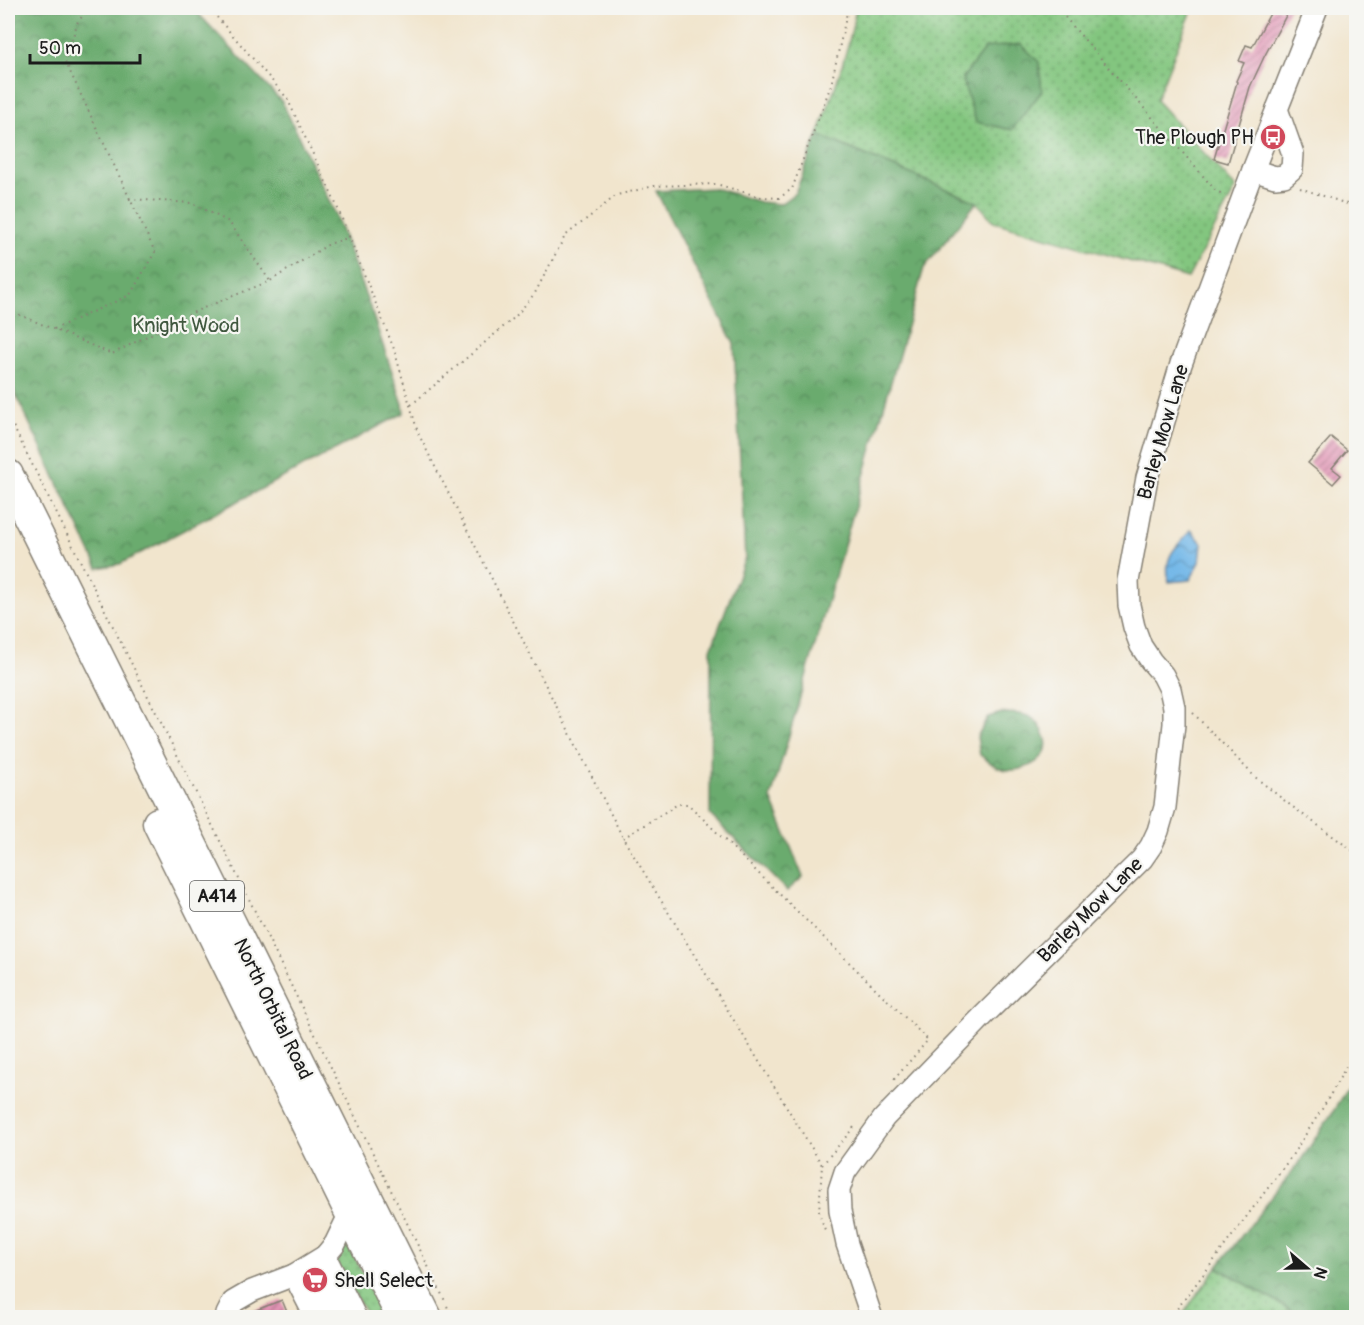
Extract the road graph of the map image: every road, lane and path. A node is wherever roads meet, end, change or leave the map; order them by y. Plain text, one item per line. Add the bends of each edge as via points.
1 (90, 8) edge
2 (209, 8) edge
3 (848, 8) edge
4 (1057, 8) edge
5 (1317, 8) edge
6 (1277, 110) junction
7 (1253, 170) junction
8 (1284, 177) junction
9 (129, 200) junction
10 (1241, 202) junction
11 (1356, 207) edge
12 (350, 237) junction
13 (270, 281) junction
14 (8, 310) edge
15 (54, 329) junction
16 (410, 405) junction
17 (8, 416) edge
18 (8, 475) edge
19 (8, 516) edge
20 (1192, 712) dead end
21 (623, 838) junction
22 (1356, 853) edge
23 (1356, 1049) edge
24 (890, 1084) dead end
25 (860, 1120) dead end
26 (350, 1213) junction
27 (325, 1257) junction
28 (294, 1275) junction
29 (321, 1299) edge
30 (229, 1317) edge
31 (336, 1317) edge
32 (356, 1317) edge
33 (402, 1317) edge
34 (427, 1317) edge
35 (453, 1317) edge
36 (872, 1317) edge
37 (1170, 1317) edge

1 - 9 path via 78,21 65,61
2 - 12 path via 287,98
3 - 16 path via 831,85 792,189 779,198 716,184 654,186 616,195 565,236 535,293 515,317
4 - 10 path via 1216,191
5 - 6 street, Barley Mow Lane
6 - 7 street, Barley Mow Lane
6 - 8 street via 1293,154 1292,169
7 - 8 street
7 - 10 street, Barley Mow Lane
8 - 11 path via 1299,187
9 - 13 path via 192,203 229,222
9 - 15 path via 155,252 130,295
10 - 36 street, Barley Mow Lane via 1181,363 1147,478 1128,581 1134,627 1141,646 1170,690 1174,707 1165,807 1158,831 1142,859 884,1118 845,1172 839,1190 840,1211
12 - 13 path via 329,244
12 - 16 path via 394,349
13 - 15 path via 196,311 112,354
14 - 15 path
16 - 21 path via 418,433
17 - 35 path
18 - 34 highway, North Orbital Road / A414
19 - 26 highway, North Orbital Road / A414
20 - 22 path via 1255,777
21 - 24 path via 678,804 688,804 928,1040
21 - 25 path via 822,1165
23 - 37 path via 1291,1157
26 - 27 street
26 - 33 highway, North Orbital Road / A414
27 - 28 street
27 - 29 street
28 - 29 street
28 - 30 street via 233,1302
29 - 31 street
29 - 32 street

